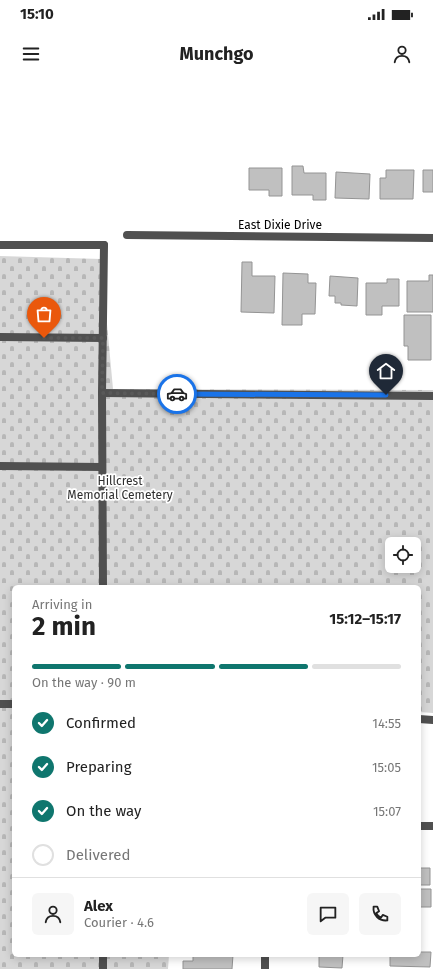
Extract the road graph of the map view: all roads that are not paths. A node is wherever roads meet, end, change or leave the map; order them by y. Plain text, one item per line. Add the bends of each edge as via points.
1 (127, 236) dead end
2 (433, 238) edge
3 (0, 245) edge
4 (0, 337) edge
5 (103, 338) junction
6 (102, 393) junction
7 (433, 396) edge
8 (0, 466) edge
9 (102, 467) junction
10 (103, 585) edge
11 (0, 704) edge
12 (12, 704) edge
13 (421, 719) edge
14 (433, 720) edge
15 (421, 826) edge
16 (433, 826) edge
17 (103, 957) edge
18 (265, 957) edge
19 (103, 969) edge
20 (265, 969) edge

1 - 2 street, East Dixie Drive
3 - 5 street via 104,246
4 - 5 street
5 - 6 street
6 - 7 street
6 - 9 street
8 - 9 street
9 - 10 street
11 - 12 street
13 - 14 street
15 - 16 street
17 - 19 street
18 - 20 street

